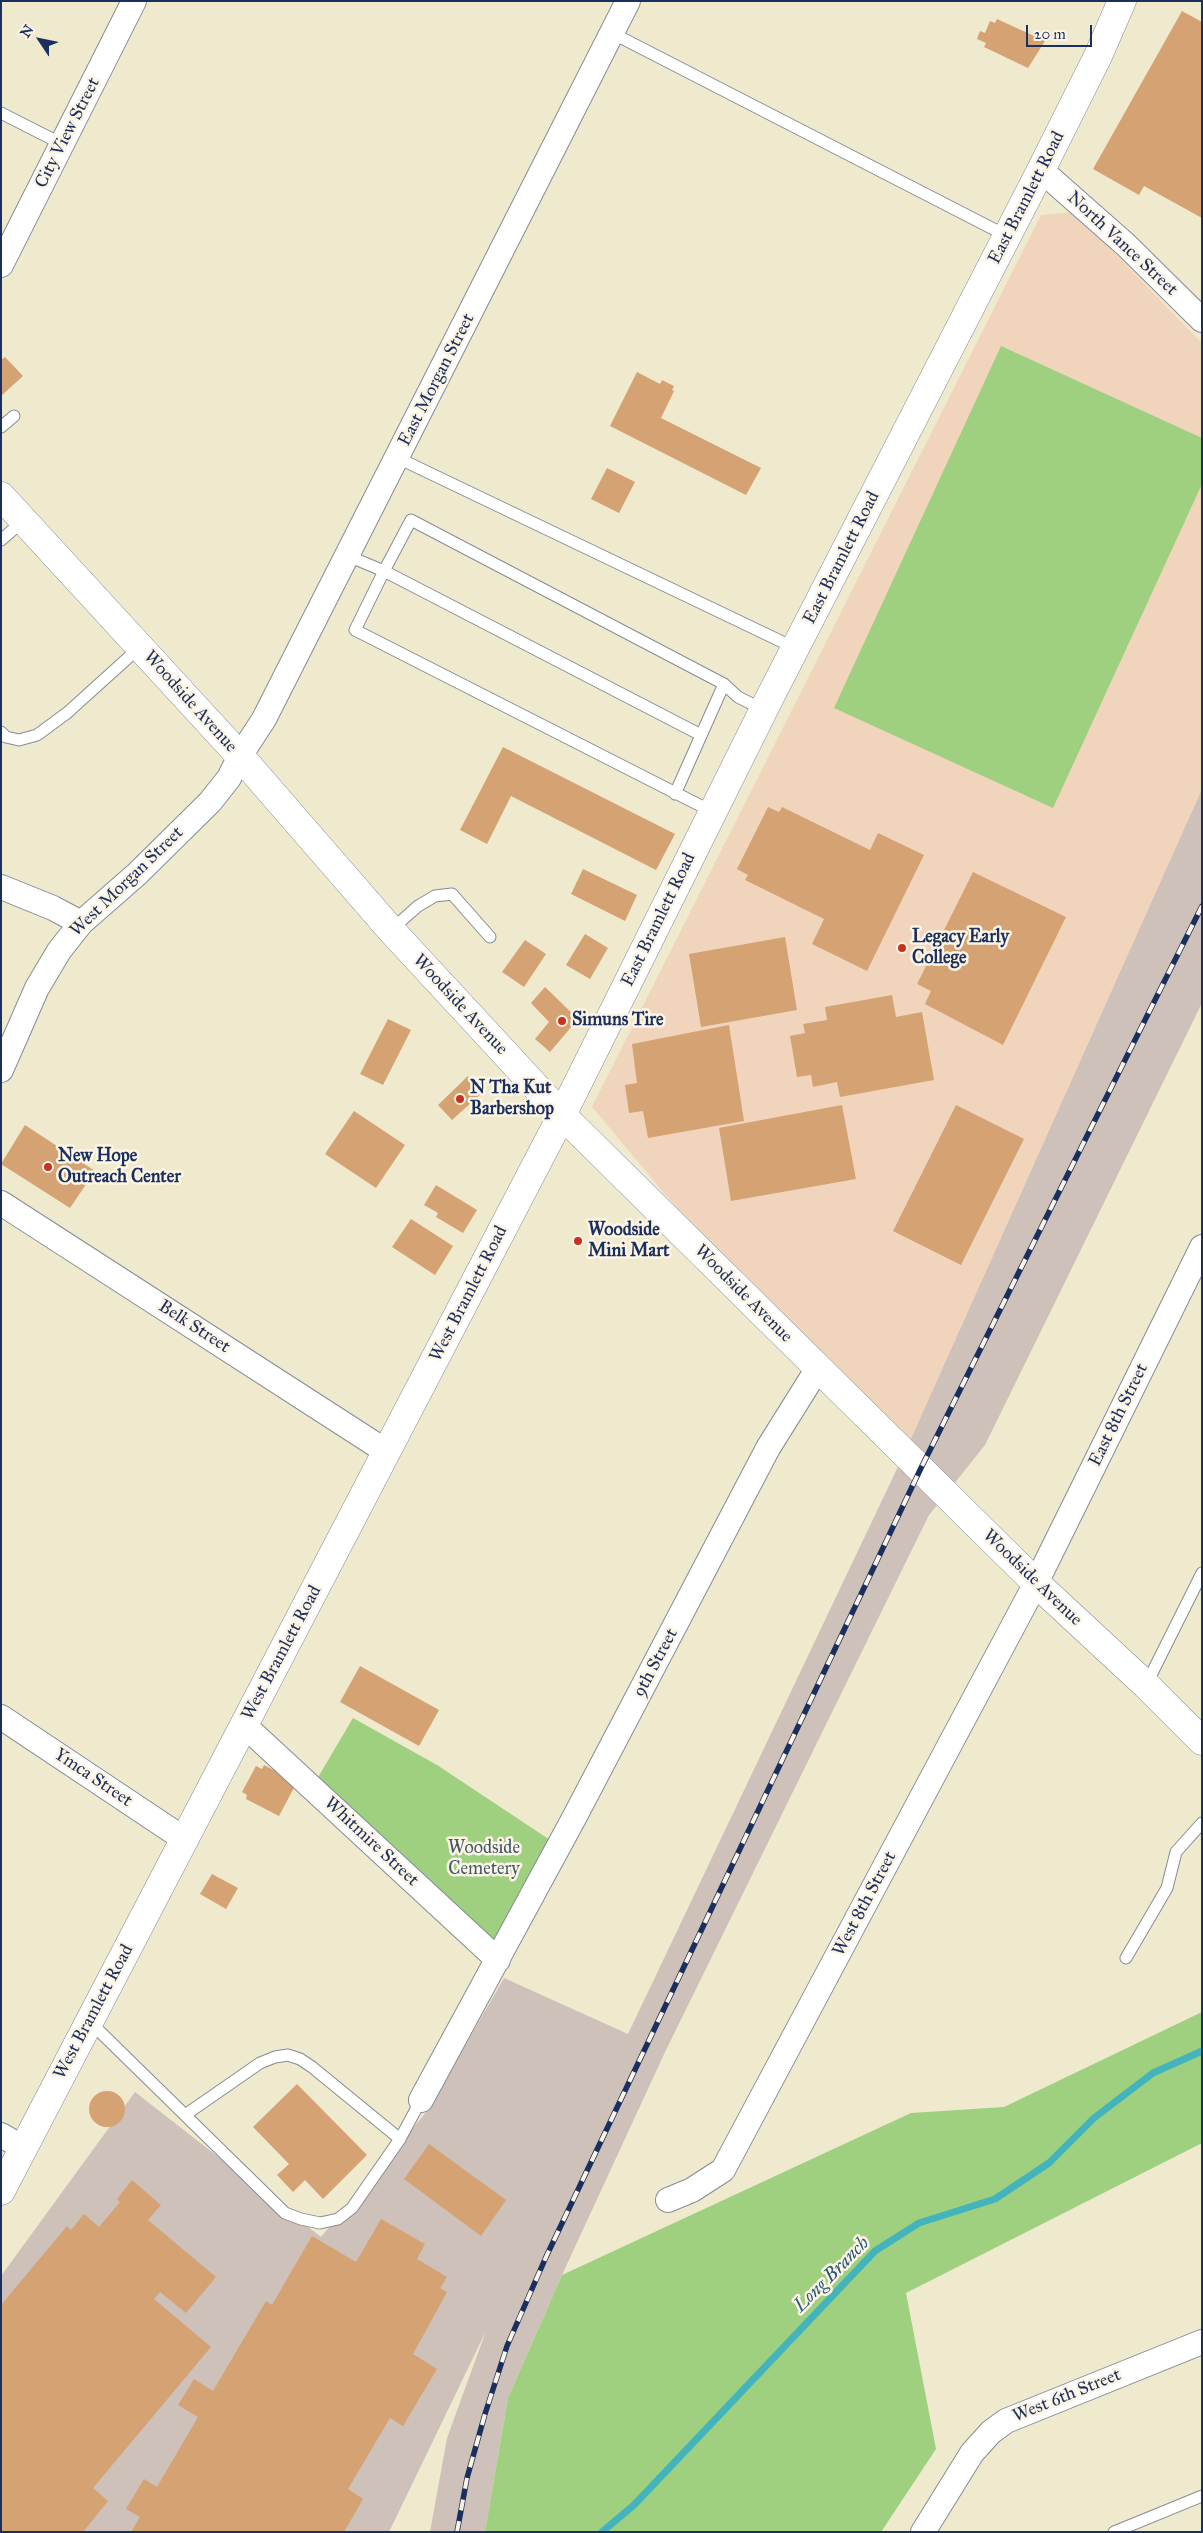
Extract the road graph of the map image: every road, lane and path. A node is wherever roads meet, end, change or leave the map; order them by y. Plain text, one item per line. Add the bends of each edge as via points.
1 (134, 1) edge
2 (628, 1) edge
3 (1122, 1) edge
4 (612, 33) junction
5 (1, 113) edge
6 (62, 144) junction
7 (1041, 170) junction
8 (1007, 236) junction
9 (1, 265) edge
10 (1202, 320) edge
11 (14, 416) dead end
12 (1, 427) edge
13 (398, 458) junction
14 (1, 496) edge
15 (24, 520) junction
16 (1, 540) edge
17 (348, 556) junction
18 (384, 571) junction
19 (140, 647) junction
20 (796, 648) junction
21 (724, 684) junction
22 (764, 710) junction
23 (1, 732) edge
24 (701, 735) junction
25 (240, 756) junction
26 (675, 794) junction
27 (713, 812) junction
28 (1, 887) edge
29 (81, 922) junction
30 (391, 930) junction
31 (490, 937) dead end
32 (1, 1070) edge
33 (562, 1115) junction
34 (1, 1202) edge
35 (1202, 1247) edge
36 (818, 1368) junction
37 (387, 1452) junction
38 (1202, 1573) edge
39 (1036, 1583) junction
40 (1146, 1685) junction
41 (1, 1716) edge
42 (244, 1725) junction
43 (1202, 1741) edge
44 (1202, 1823) edge
45 (184, 1839) junction
46 (1126, 1958) dead end
47 (498, 1960) junction
48 (90, 2022) junction
49 (421, 2100) joint
50 (185, 2115) junction
51 (400, 2139) junction
52 (12, 2141) edge
53 (1, 2191) edge
54 (668, 2200) dead end
55 (1202, 2342) edge
56 (1202, 2496) edge
57 (923, 2532) edge
58 (1114, 2532) edge

1 - 6 street, City View Street
2 - 4 street, East Morgan Street
3 - 7 street, East Bramlett Road
4 - 8 lane
4 - 13 street, East Morgan Street
5 - 6 lane
6 - 9 street, City View Street
7 - 8 street, East Bramlett Road
7 - 10 street, North Vance Street via 1126,245
8 - 20 street, East Bramlett Road
11 - 12 lane
13 - 17 street, East Morgan Street
13 - 20 lane
14 - 15 street, Woodside Avenue
15 - 16 lane
15 - 19 street, Woodside Avenue
17 - 18 lane
17 - 25 street, East Morgan Street via 283,684
18 - 21 lane via 411,520
18 - 24 lane
18 - 26 lane via 355,630
19 - 23 lane via 67,713 37,735 19,740 6,737
19 - 25 street, Woodside Avenue
20 - 22 street, East Bramlett Road
21 - 22 lane via 738,697
21 - 24 lane
22 - 27 street, East Bramlett Road
24 - 26 lane
25 - 29 street, West Morgan Street via 229,778 210,802 137,874
25 - 30 street, Woodside Avenue
26 - 27 lane
27 - 33 street, East Bramlett Road
28 - 29 street
29 - 32 street, West Morgan Street via 37,988
30 - 31 lane via 424,902 435,896 452,894
30 - 33 street, Woodside Avenue
33 - 36 street, Woodside Avenue
33 - 37 street, West Bramlett Road
34 - 37 street, Belk Street
35 - 39 street, East 8th Street
36 - 39 street, Woodside Avenue
36 - 47 street, 9th Street via 768,1448
37 - 42 street, West Bramlett Road
38 - 40 lane
39 - 40 street, Woodside Avenue
39 - 54 street, West 8th Street via 723,2170 692,2190
40 - 43 street, Woodside Avenue
41 - 45 street, Ymca Street
42 - 45 street, West Bramlett Road
42 - 47 street, Whitmire Street
44 - 46 lane via 1176,1852 1167,1888
45 - 48 street, West Bramlett Road
47 - 49 street, 9th Street
48 - 50 lane
48 - 52 street, West Bramlett Road
49 - 51 lane
50 - 51 lane via 260,2063 288,2055 312,2067
50 - 51 lane via 285,2213 320,2223 338,2218 352,2208
52 - 53 street, West Bramlett Road
55 - 57 street, West 6th Street via 1006,2421 972,2453
56 - 58 lane

